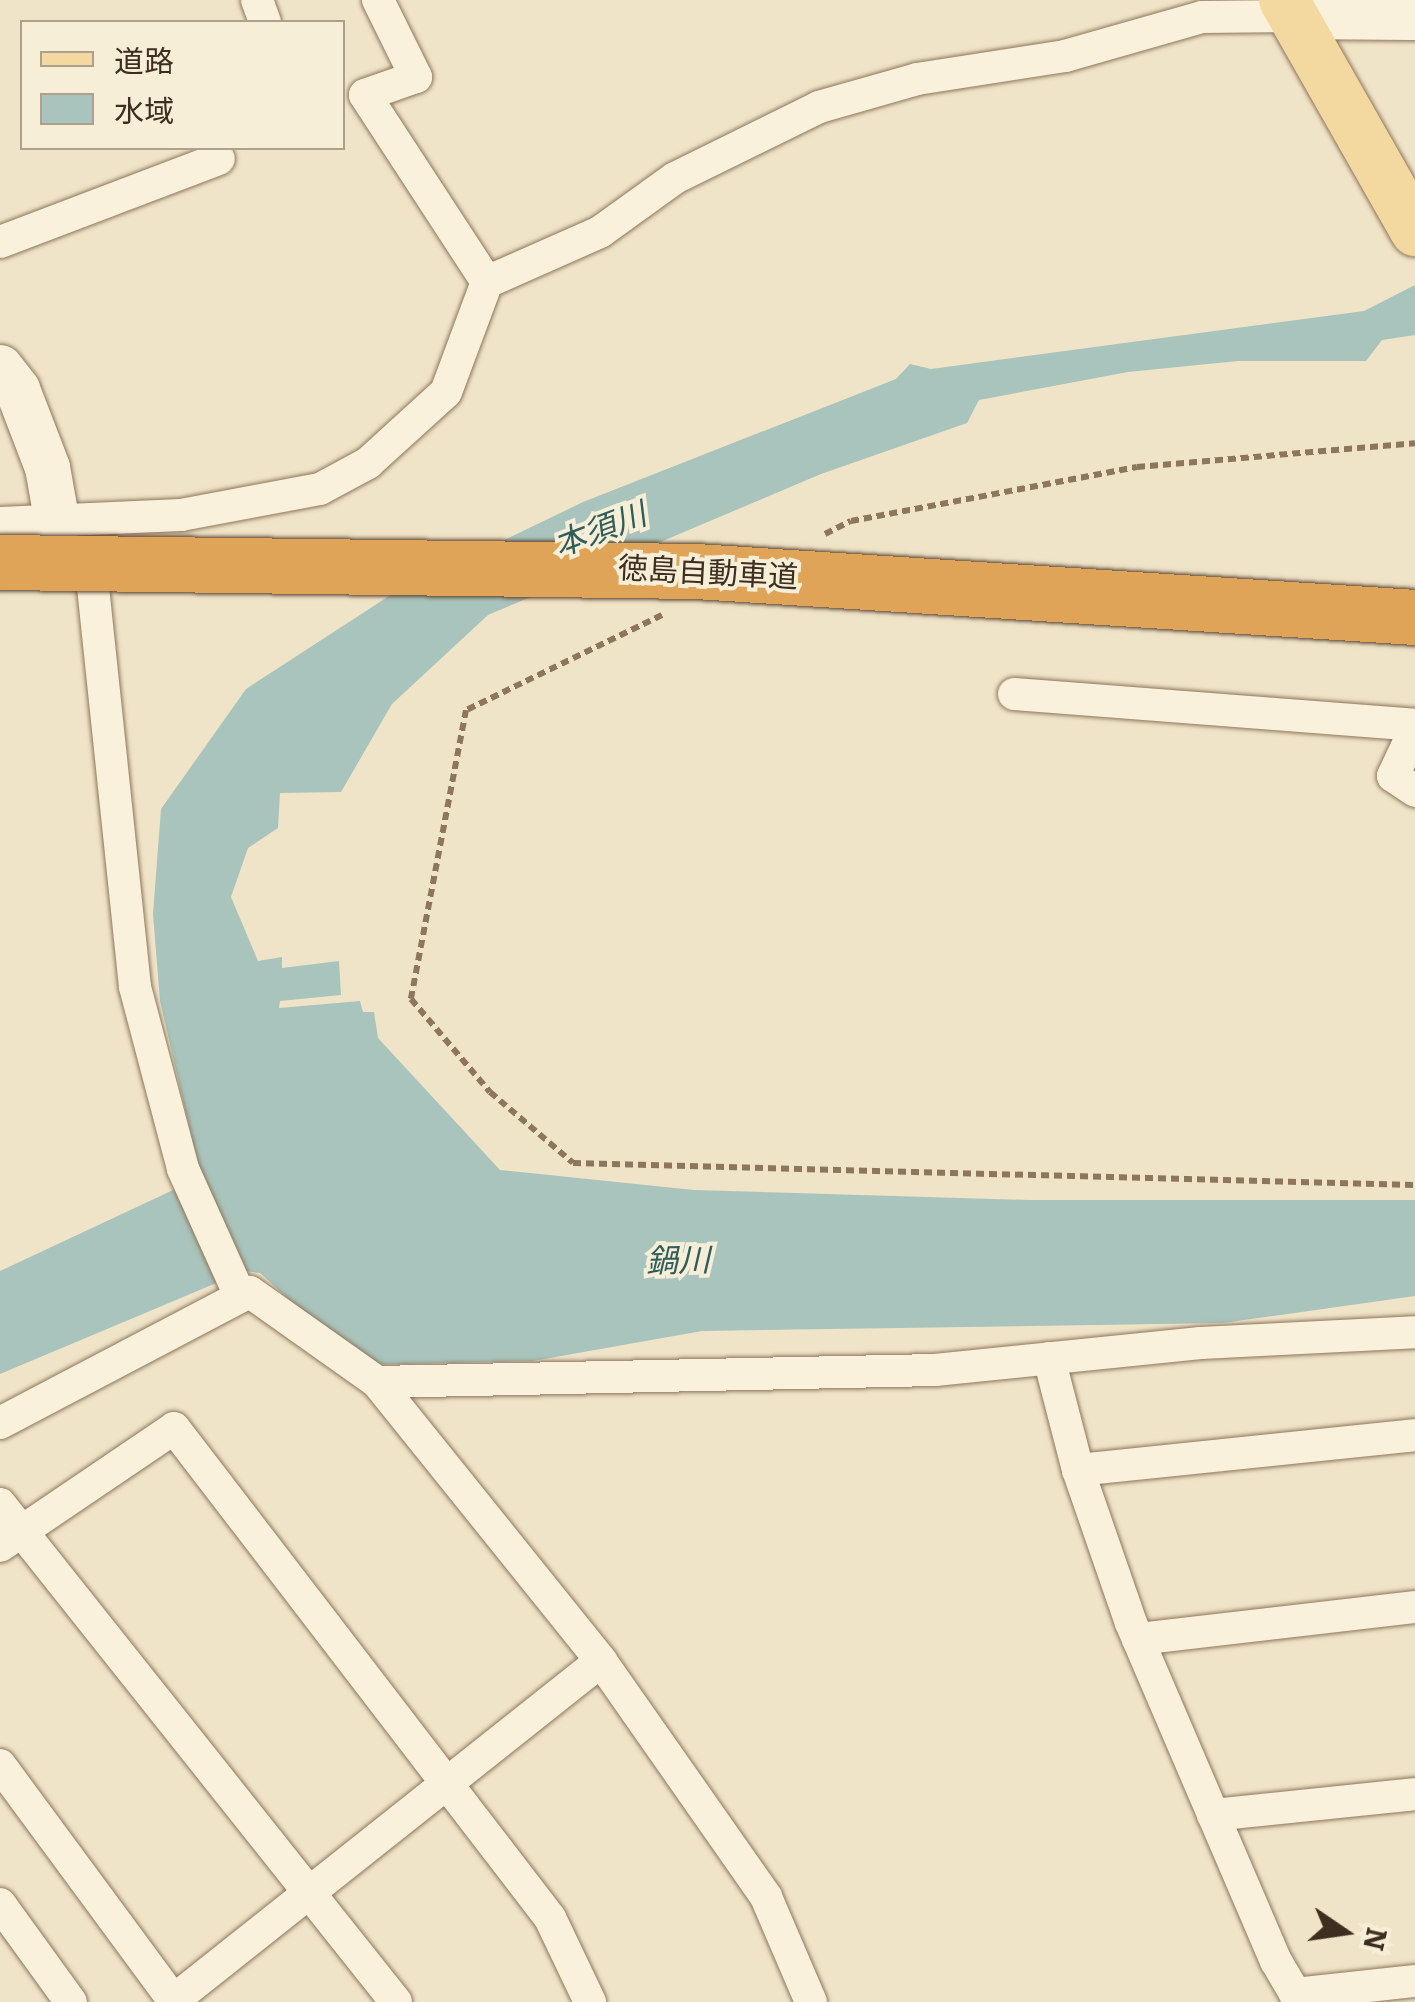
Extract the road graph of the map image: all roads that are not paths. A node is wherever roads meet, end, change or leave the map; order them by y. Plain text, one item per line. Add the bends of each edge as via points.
1 (378, 0) edge
2 (1343, 12) edge
3 (354, 98) edge
4 (219, 159) dead end
5 (1415, 232) edge
6 (0, 242) edge
7 (487, 282) junction
8 (0, 366) edge
9 (0, 523) edge
10 (57, 523) junction
11 (0, 562) edge
12 (1415, 617) edge
13 (1014, 694) dead end
14 (1415, 727) edge
15 (1415, 790) edge
16 (238, 1291) junction
17 (1415, 1332) edge
18 (1049, 1358) junction
19 (377, 1382) junction
20 (0, 1423) edge
21 (1415, 1434) edge
22 (1078, 1470) junction
23 (6, 1526) edge
24 (1415, 1606) edge
25 (1138, 1639) junction
26 (601, 1662) junction
27 (0, 1765) edge
28 (447, 1784) junction
29 (1415, 1794) edge
30 (1213, 1815) junction
31 (311, 1892) junction
32 (0, 1904) edge
33 (1415, 1980) edge
34 (1298, 1998) edge
35 (174, 2001) edge
36 (71, 2002) edge
37 (396, 2002) edge
38 (590, 2002) edge
39 (811, 2002) edge

1 - 3 street via 416,77
2 - 5 main road
2 - 7 street via 1202,17 1065,56 864,91 725,151 600,232
3 - 7 street
4 - 6 street
7 - 10 street via 446,392 368,463 320,488 285,495 181,515
8 - 10 main road via 17,389 47,467
9 - 10 street
10 - 16 street via 93,587 135,987 182,1169
11 - 12 highway, 徳島自動車道, bridge via 696,571
13 - 14 street
14 - 15 street via 1392,776
16 - 19 street via 250,1292
16 - 20 street
17 - 18 street
18 - 19 street via 936,1370
18 - 22 street
19 - 26 street
21 - 22 street
22 - 25 street
23 - 28 street via 174,1428
23 - 31 street
24 - 25 street
25 - 30 street
26 - 28 street
26 - 39 street via 766,1898
27 - 35 street
28 - 31 street
28 - 38 street via 550,1918
29 - 30 street
30 - 34 street
31 - 35 street
31 - 37 street
32 - 36 street
33 - 34 street

